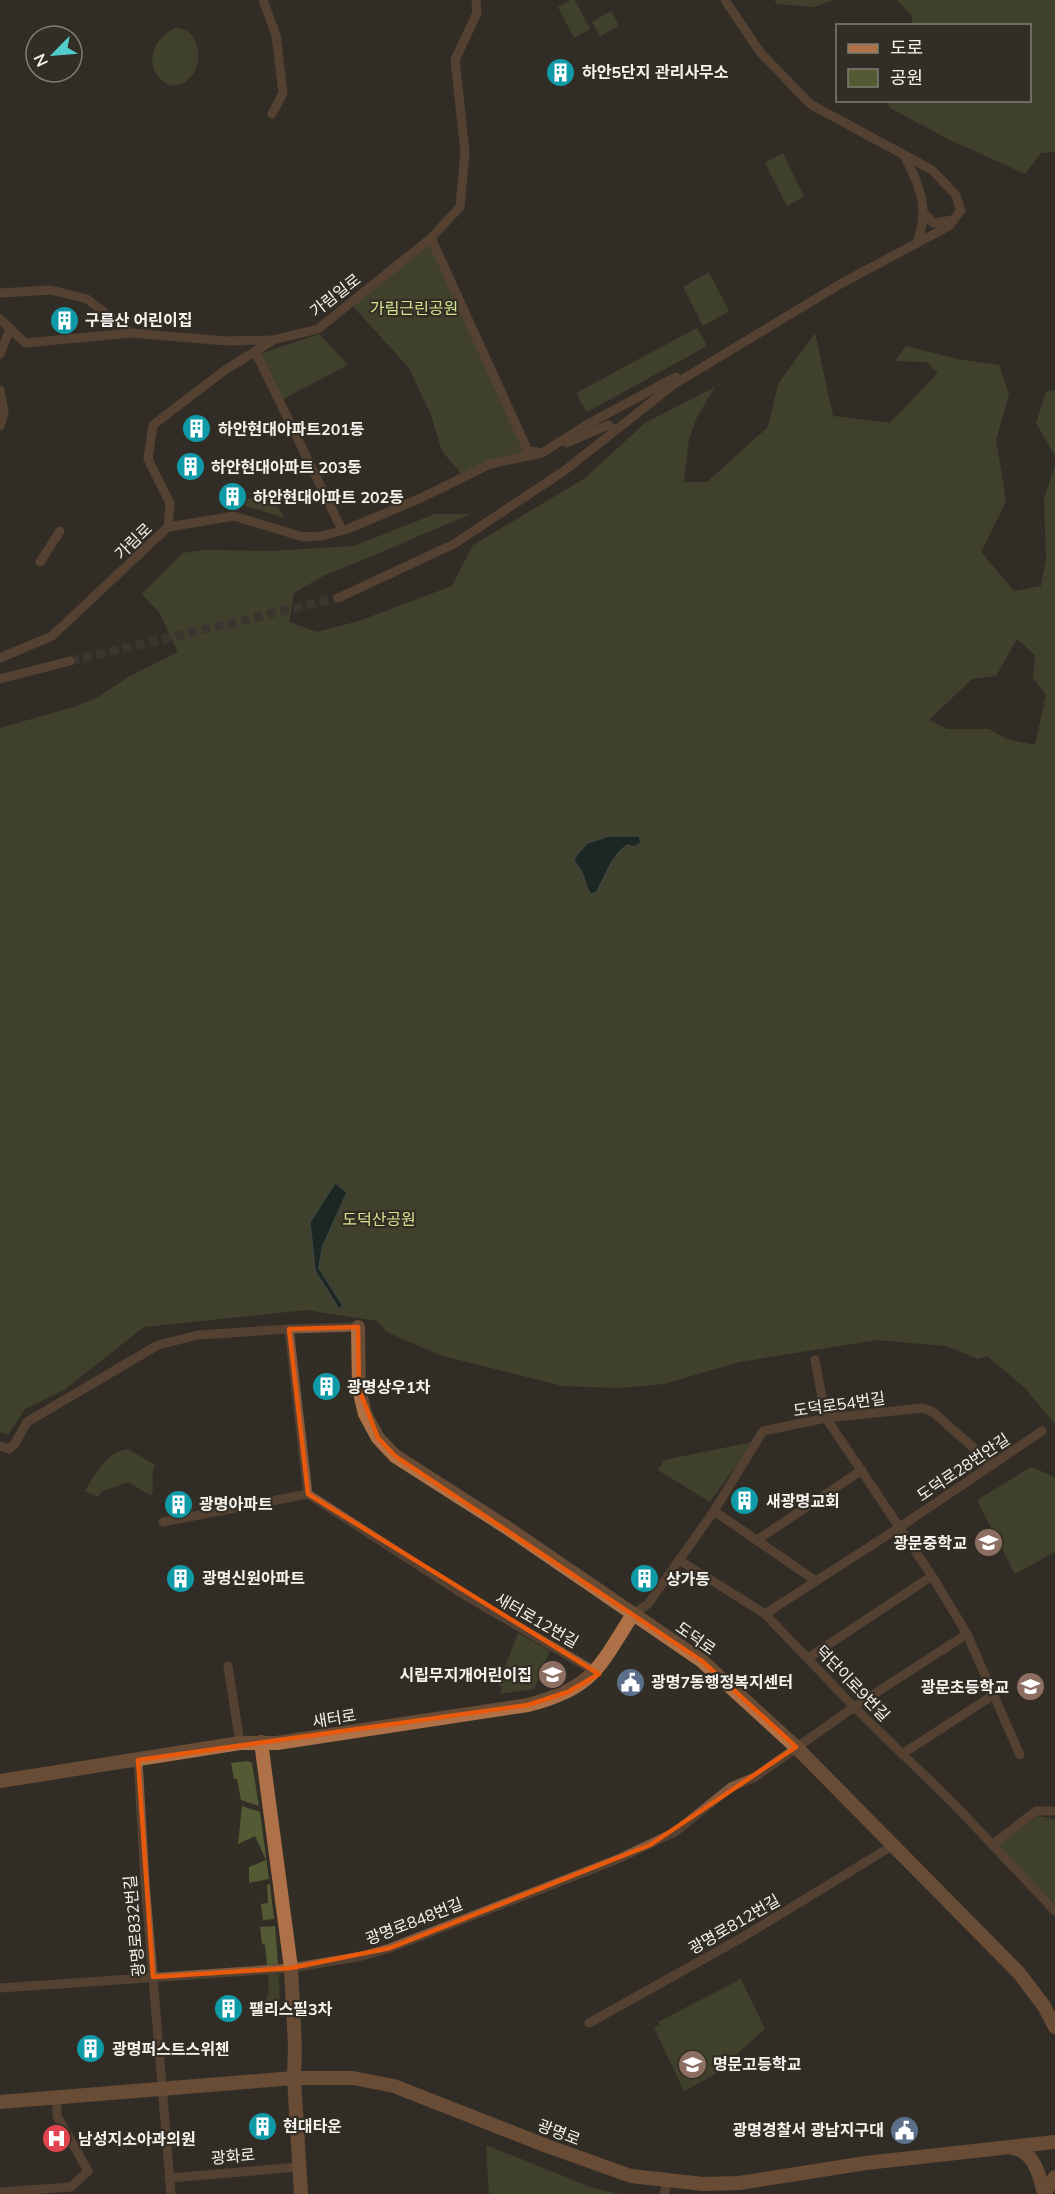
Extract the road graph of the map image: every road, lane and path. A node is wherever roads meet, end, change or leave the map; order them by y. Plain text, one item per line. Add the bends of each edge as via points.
1 (263, 0) edge
2 (476, 0) edge
3 (725, 0) edge
4 (272, 114) dead end
5 (904, 156) junction
6 (923, 212) junction
7 (953, 220) junction
8 (431, 238) junction
9 (917, 242) junction
10 (0, 293) edge
11 (0, 319) edge
12 (10, 329) junction
13 (131, 333) junction
14 (273, 340) junction
15 (255, 351) junction
16 (0, 354) edge
17 (709, 363) junction
18 (0, 390) edge
19 (0, 426) edge
20 (615, 431) junction
21 (542, 453) junction
22 (168, 527) junction
23 (342, 530) junction
24 (60, 531) dead end
25 (40, 562) dead end
26 (338, 598) tunnel mouth
27 (0, 658) edge
28 (69, 661) tunnel mouth
29 (0, 679) edge
30 (358, 1327) joint
31 (289, 1329) junction
32 (815, 1360) dead end
33 (826, 1418) junction
34 (1042, 1431) dead end
35 (0, 1446) edge
36 (992, 1464) junction
37 (862, 1470) junction
38 (308, 1494) junction
39 (714, 1510) junction
40 (163, 1522) dead end
41 (900, 1527) junction
42 (757, 1540) junction
43 (679, 1560) junction
44 (932, 1576) junction
45 (816, 1581) junction
46 (633, 1614) junction
47 (765, 1614) junction
48 (967, 1634) junction
49 (808, 1659) junction
50 (228, 1666) dead end
51 (596, 1672) junction
52 (995, 1694) junction
53 (854, 1707) junction
54 (261, 1742) junction
55 (240, 1743) junction
56 (796, 1747) junction
57 (902, 1754) junction
58 (1020, 1755) dead end
59 (138, 1760) junction
60 (0, 1781) edge
61 (1055, 1811) edge
62 (992, 1845) junction
63 (892, 1846) junction
64 (1055, 1911) edge
65 (291, 1968) junction
66 (153, 1977) junction
67 (0, 1988) edge
68 (589, 2023) dead end
69 (1055, 2027) edge
70 (294, 2078) junction
71 (161, 2089) junction
72 (57, 2097) junction
73 (0, 2102) edge
74 (1055, 2142) edge
75 (1005, 2147) junction
76 (299, 2167) junction
77 (1055, 2177) edge
78 (169, 2178) junction
79 (666, 2188) edge
80 (0, 2192) edge
81 (171, 2194) edge
82 (300, 2194) edge
83 (1044, 2194) edge

1 - 4 street via 276,35 283,93
2 - 8 street, 가림일로 via 477,13 455,60 465,152 460,207
3 - 5 street via 760,52 810,104
5 - 6 street via 919,184
5 - 7 street via 932,170 956,194 961,210
6 - 7 street via 933,223
6 - 9 street via 924,226
7 - 9 street via 949,226
8 - 14 street, 가림일로 via 318,329
8 - 21 street via 528,451
9 - 17 street
10 - 13 street via 51,290 87,298
11 - 12 street, 가림일로
12 - 13 street, 가림일로 via 25,343
12 - 16 street
13 - 14 street, 가림일로 via 227,341
14 - 15 street, 가림로
15 - 22 street, 가림로 via 153,425 148,459 170,503
15 - 23 street
17 - 20 street via 673,385
17 - 21 street via 663,383
18 - 19 street via 4,413
20 - 21 street via 608,425
20 - 26 street via 564,471 454,544
21 - 23 street via 490,464
22 - 23 street via 234,516 303,537
22 - 27 street, 가림로 via 52,636
24 - 25 street
28 - 29 street
30 - 31 street
30 - 46 street, 도덕로 via 359,1389 365,1413 378,1438 395,1456
31 - 35 street via 198,1335 158,1345 27,1422 9,1449
31 - 38 street
32 - 33 street
33 - 36 street, 도덕로54번길 via 923,1408
33 - 37 street
33 - 39 street, 도덕로54번길 via 763,1431
34 - 36 street, 도덕로28번안길
36 - 41 street, 도덕로28번안길
37 - 41 street
37 - 42 street
38 - 40 street
38 - 51 street, 새터로12번길 via 463,1594
39 - 42 street
39 - 43 street, 도덕로54번길
41 - 44 street
41 - 45 street, 도덕로28번안길
42 - 45 street
43 - 46 street, 도덕로54번길 via 648,1605
43 - 47 street, 덕단이로9번길
44 - 48 street
44 - 49 street
45 - 47 street, 도덕로28번안길
46 - 51 street, 새터로
46 - 56 street, 도덕로 via 702,1661
47 - 49 street, 덕단이로9번길
48 - 52 street
48 - 53 street, 광명로848번길
49 - 53 street, 덕단이로9번길
50 - 55 street
51 - 54 street, 새터로 via 568,1692 528,1705 277,1743
52 - 57 street
52 - 58 street
53 - 56 street, 광명로848번길
53 - 57 street, 덕단이로9번길
54 - 55 street, 새터로
54 - 65 street
55 - 59 street, 새터로
56 - 63 street, 도덕로
56 - 65 street, 광명로848번길 via 755,1777 731,1787 675,1832 618,1859 390,1948
57 - 62 street, 덕단이로9번길
59 - 60 street, 새터로
59 - 66 street, 광명로832번길
61 - 62 street via 1036,1811
62 - 64 street, 덕단이로9번길
63 - 68 street, 광명로812번길 via 743,1937
63 - 69 street, 도덕로 via 1019,1973
65 - 66 street, 광명로848번길
65 - 70 street
66 - 67 street, 광명로848번길
66 - 71 street, 광명로832번길
70 - 71 street, 광명로
70 - 76 street
70 - 79 street, 광명로 via 353,2078 394,2086
71 - 72 street, 광명로
71 - 78 street, 광명로832번길
72 - 73 street, 광명로
72 - 80 street via 57,2116 88,2171 71,2187
74 - 75 street, 광명로
75 - 79 street, 광명로 via 739,2183
75 - 83 street via 1030,2157
76 - 78 street, 광화로
76 - 82 street
77 - 83 street
78 - 81 street, 광명로832번길

